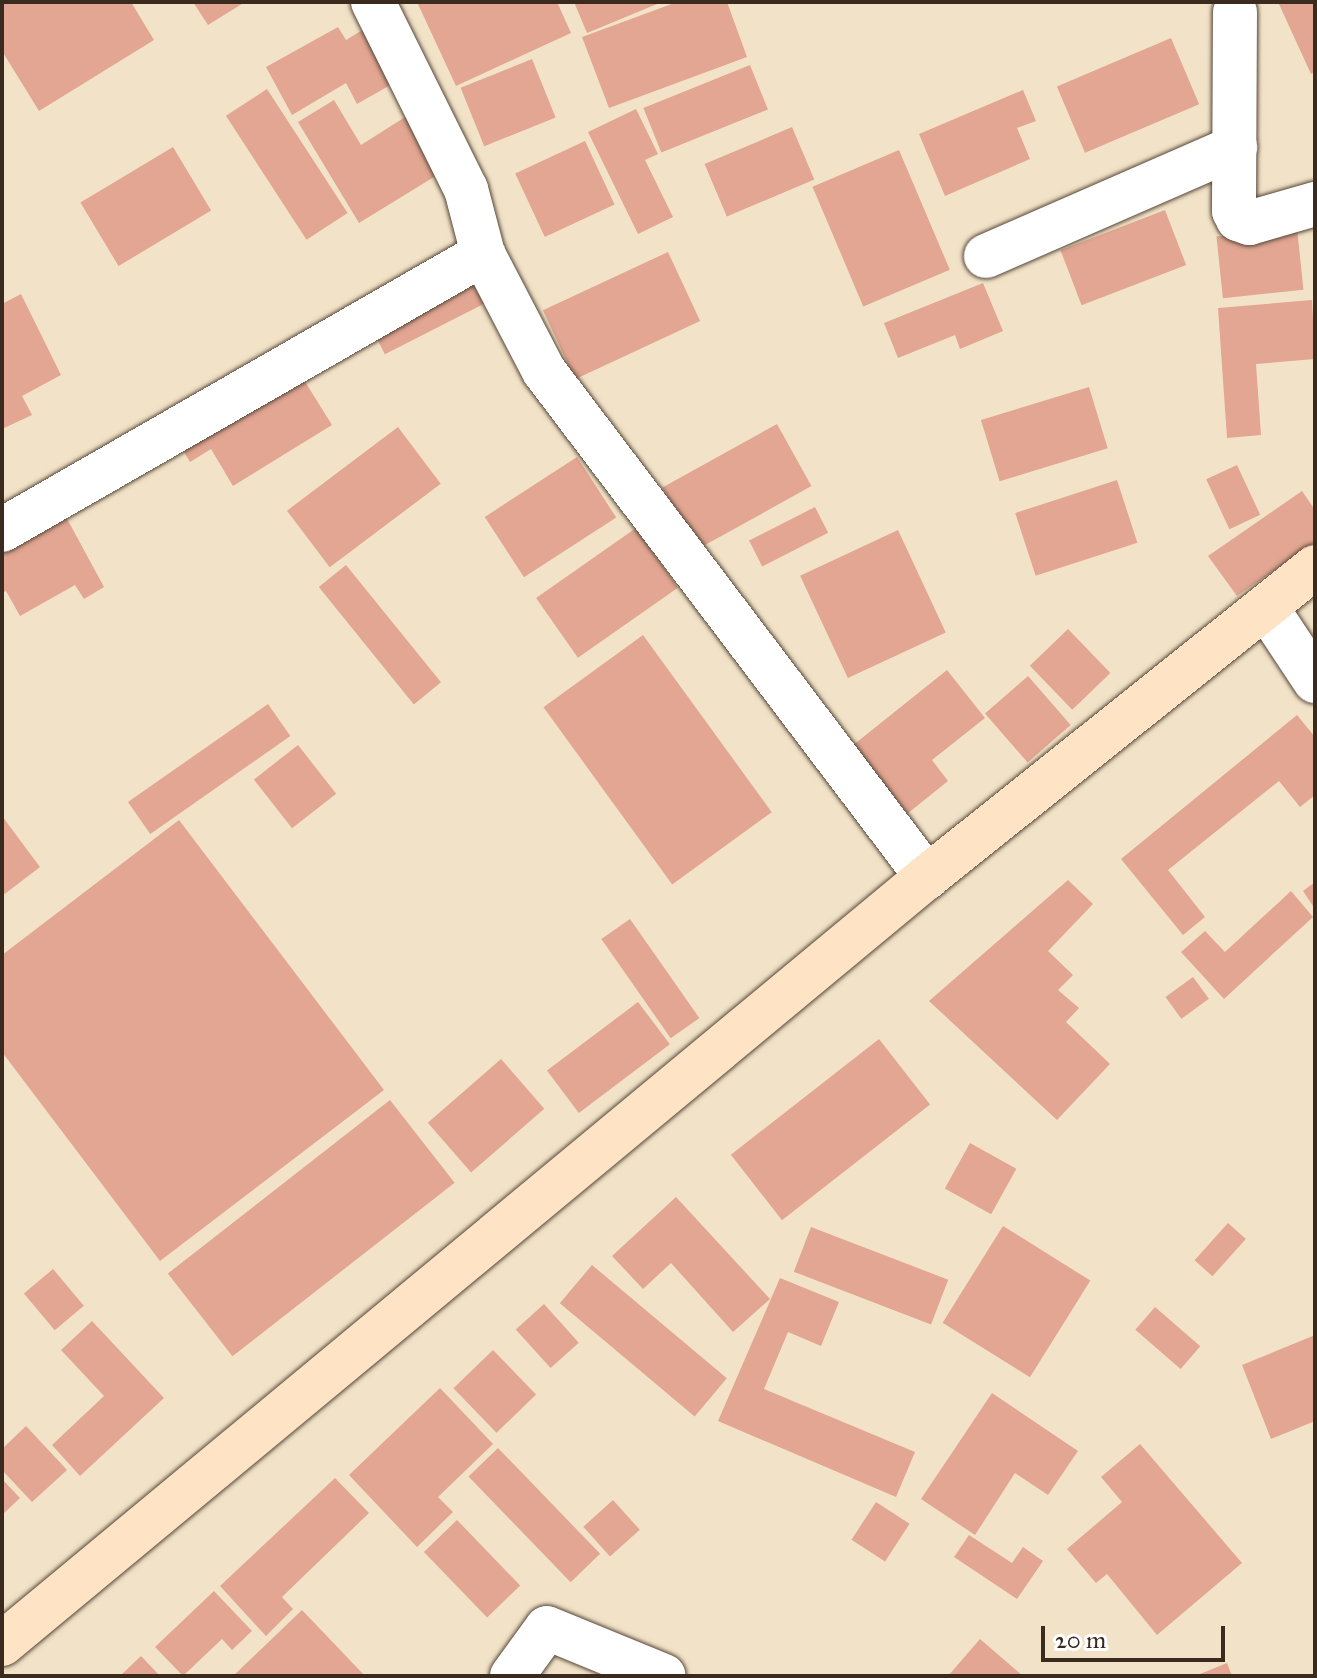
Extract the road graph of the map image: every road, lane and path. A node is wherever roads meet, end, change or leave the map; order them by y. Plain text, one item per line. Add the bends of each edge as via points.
1 (373, 2) edge
2 (1235, 12) dead end
3 (1235, 147) junction
4 (1315, 204) edge
5 (483, 254) junction
6 (986, 256) dead end
7 (2, 530) edge
8 (1315, 567) edge
9 (1266, 607) junction
10 (1315, 681) edge
11 (927, 877) junction
12 (2, 1644) edge
13 (512, 1676) edge
14 (664, 1676) edge

1 - 5 street via 466,189
2 - 3 street
3 - 4 street via 1238,219 1249,223
3 - 6 street
5 - 7 street
5 - 11 street via 544,371
8 - 9 main road
9 - 10 street
9 - 11 main road
11 - 12 main road
13 - 14 street via 547,1628

